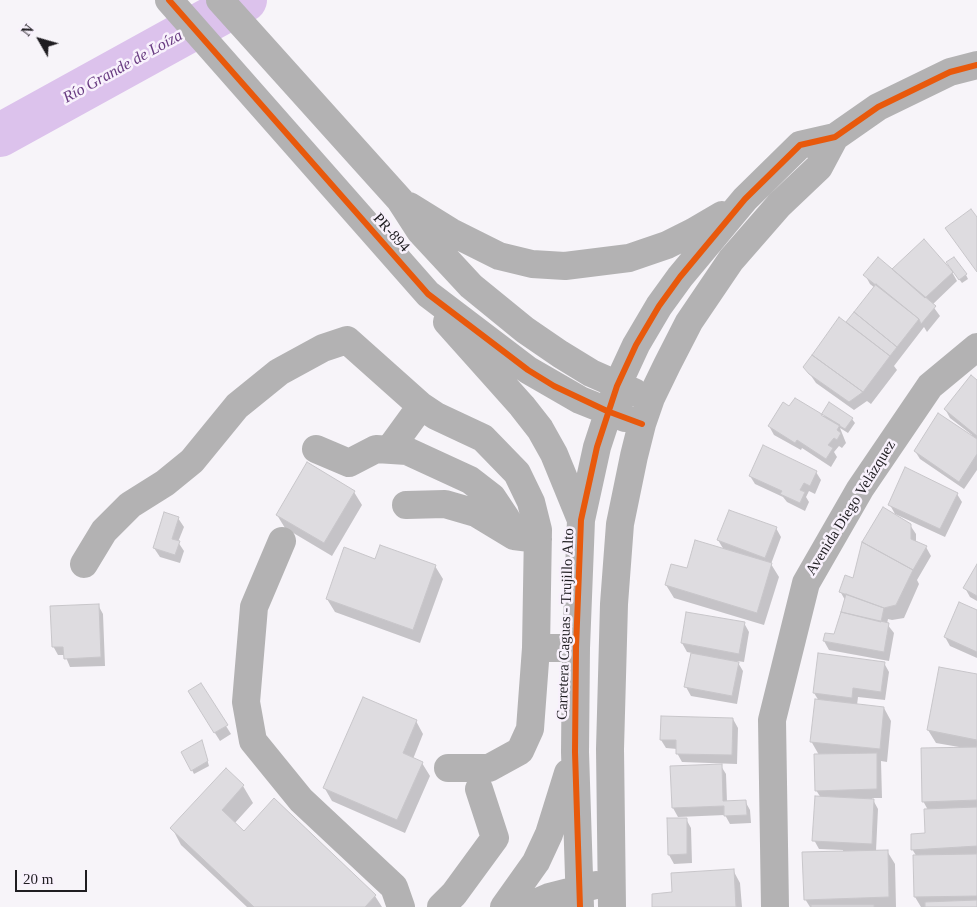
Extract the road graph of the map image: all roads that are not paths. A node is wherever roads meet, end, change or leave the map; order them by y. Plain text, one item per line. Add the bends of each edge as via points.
1 (169, 0) edge
2 (220, 0) edge
3 (977, 65) edge
4 (836, 137) junction
5 (745, 199) junction
6 (400, 200) junction
7 (428, 294) junction
8 (977, 348) edge
9 (616, 386) junction
10 (651, 398) junction
11 (421, 406) junction
12 (607, 411) junction
13 (642, 424) junction
14 (316, 449) dead end
15 (389, 450) junction
16 (406, 505) dead end
17 (581, 520) junction
18 (526, 538) junction
19 (282, 541) dead end
20 (84, 564) dead end
21 (536, 648) junction
22 (576, 648) junction
23 (575, 752) junction
24 (448, 768) dead end
25 (479, 789) dead end
26 (611, 895) edge
27 (580, 898) edge
28 (400, 907) edge
29 (441, 907) edge
30 (504, 907) edge
31 (526, 907) edge
32 (775, 907) edge

1 - 7 street, PR-894 / PR-894
2 - 6 street, PR-894 / PR-894
3 - 4 street, Carretera Caguas - Trujillo Alto via 950,72 878,107
4 - 5 street, Carretera Caguas - Trujillo Alto via 800,146
4 - 10 street, Carretera Caguas - Trujillo Alto via 819,168 779,205 731,260 690,322
5 - 6 street via 667,245 629,258 565,266 532,264 499,256 451,232
5 - 9 street, Carretera Caguas - Trujillo Alto via 659,306
6 - 9 street, PR-894 / PR-894 via 420,231 472,286 525,330
7 - 12 street, PR-894 / PR-894 via 528,370
7 - 17 street via 450,328 540,429
8 - 32 street, Avenida Diego Velázquez via 930,386 860,489 806,583 772,720
9 - 10 street, PR-894 / PR-894
9 - 12 street, Carretera Caguas - Trujillo Alto
10 - 13 street, Carretera Caguas - Trujillo Alto
11 - 15 street
11 - 18 street via 483,438 517,473 531,502 538,530
11 - 20 street via 347,340 323,348 279,372 237,406 192,461 130,505 110,525
12 - 13 street, PR-894 / PR-894
12 - 17 street, Carretera Caguas - Trujillo Alto
13 - 26 street, Carretera Caguas - Trujillo Alto via 620,524 614,604 610,749
14 - 15 street via 349,463 376,449
15 - 18 street via 407,451 470,480 492,497 506,518
16 - 18 street via 445,504 476,513
17 - 22 street, Carretera Caguas - Trujillo Alto
18 - 21 street
19 - 28 street via 254,607 246,702 253,741 301,800 394,887
21 - 22 street
21 - 24 street via 530,729 520,751 489,768
22 - 23 street, Carretera Caguas - Trujillo Alto
23 - 27 street, Carretera Caguas - Trujillo Alto
23 - 30 street via 549,834 536,862
25 - 29 street via 495,838
26 - 27 street, Carretera Caguas - Trujillo Alto
27 - 31 street, Carretera Caguas - Trujillo Alto via 549,897

